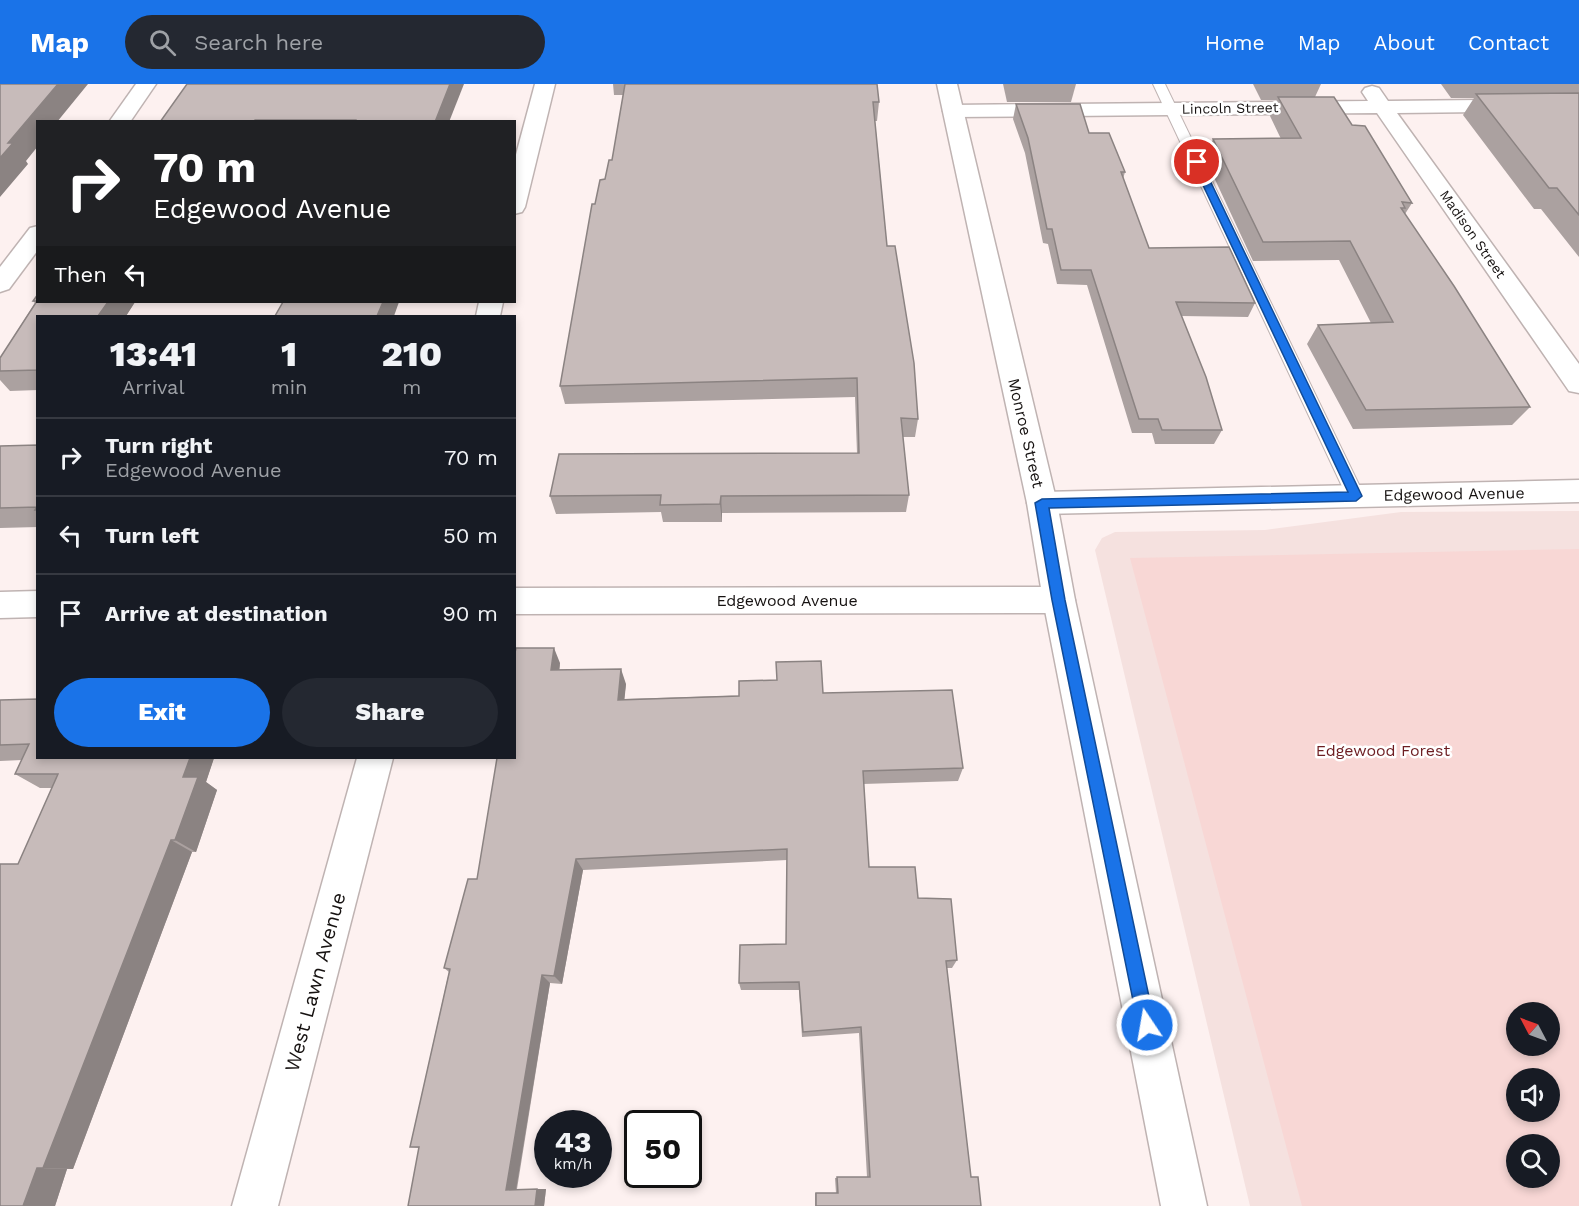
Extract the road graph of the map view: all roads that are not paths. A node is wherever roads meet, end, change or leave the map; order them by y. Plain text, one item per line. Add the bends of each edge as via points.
1 (146, 84) edge
2 (545, 84) edge
3 (948, 84) edge
4 (1160, 84) edge
5 (1367, 84) edge
6 (1579, 105) edge
7 (1383, 106) junction
8 (1171, 108) junction
9 (953, 111) junction
10 (120, 120) edge
11 (516, 199) edge
12 (36, 236) edge
13 (0, 284) edge
14 (1579, 384) edge
15 (1579, 491) edge
16 (1356, 496) junction
17 (1042, 503) junction
18 (1059, 600) junction
19 (516, 601) edge
20 (36, 604) edge
21 (0, 605) edge
22 (375, 759) edge
23 (255, 1206) edge
24 (1184, 1206) edge

1 - 10 street
2 - 11 street
3 - 9 street, Monroe Street
4 - 8 lane
5 - 7 street, Madison Street
6 - 7 street, Lincoln Street
7 - 8 street, Lincoln Street
7 - 14 street, Madison Street
8 - 9 street, Lincoln Street
8 - 16 lane
9 - 17 street, Monroe Street
12 - 13 street
15 - 16 street, Edgewood Avenue
16 - 17 street, Edgewood Avenue
17 - 18 street, Monroe Street
18 - 19 street, Edgewood Avenue
18 - 24 street, Monroe Street
20 - 21 street
22 - 23 street, West Lawn Avenue

